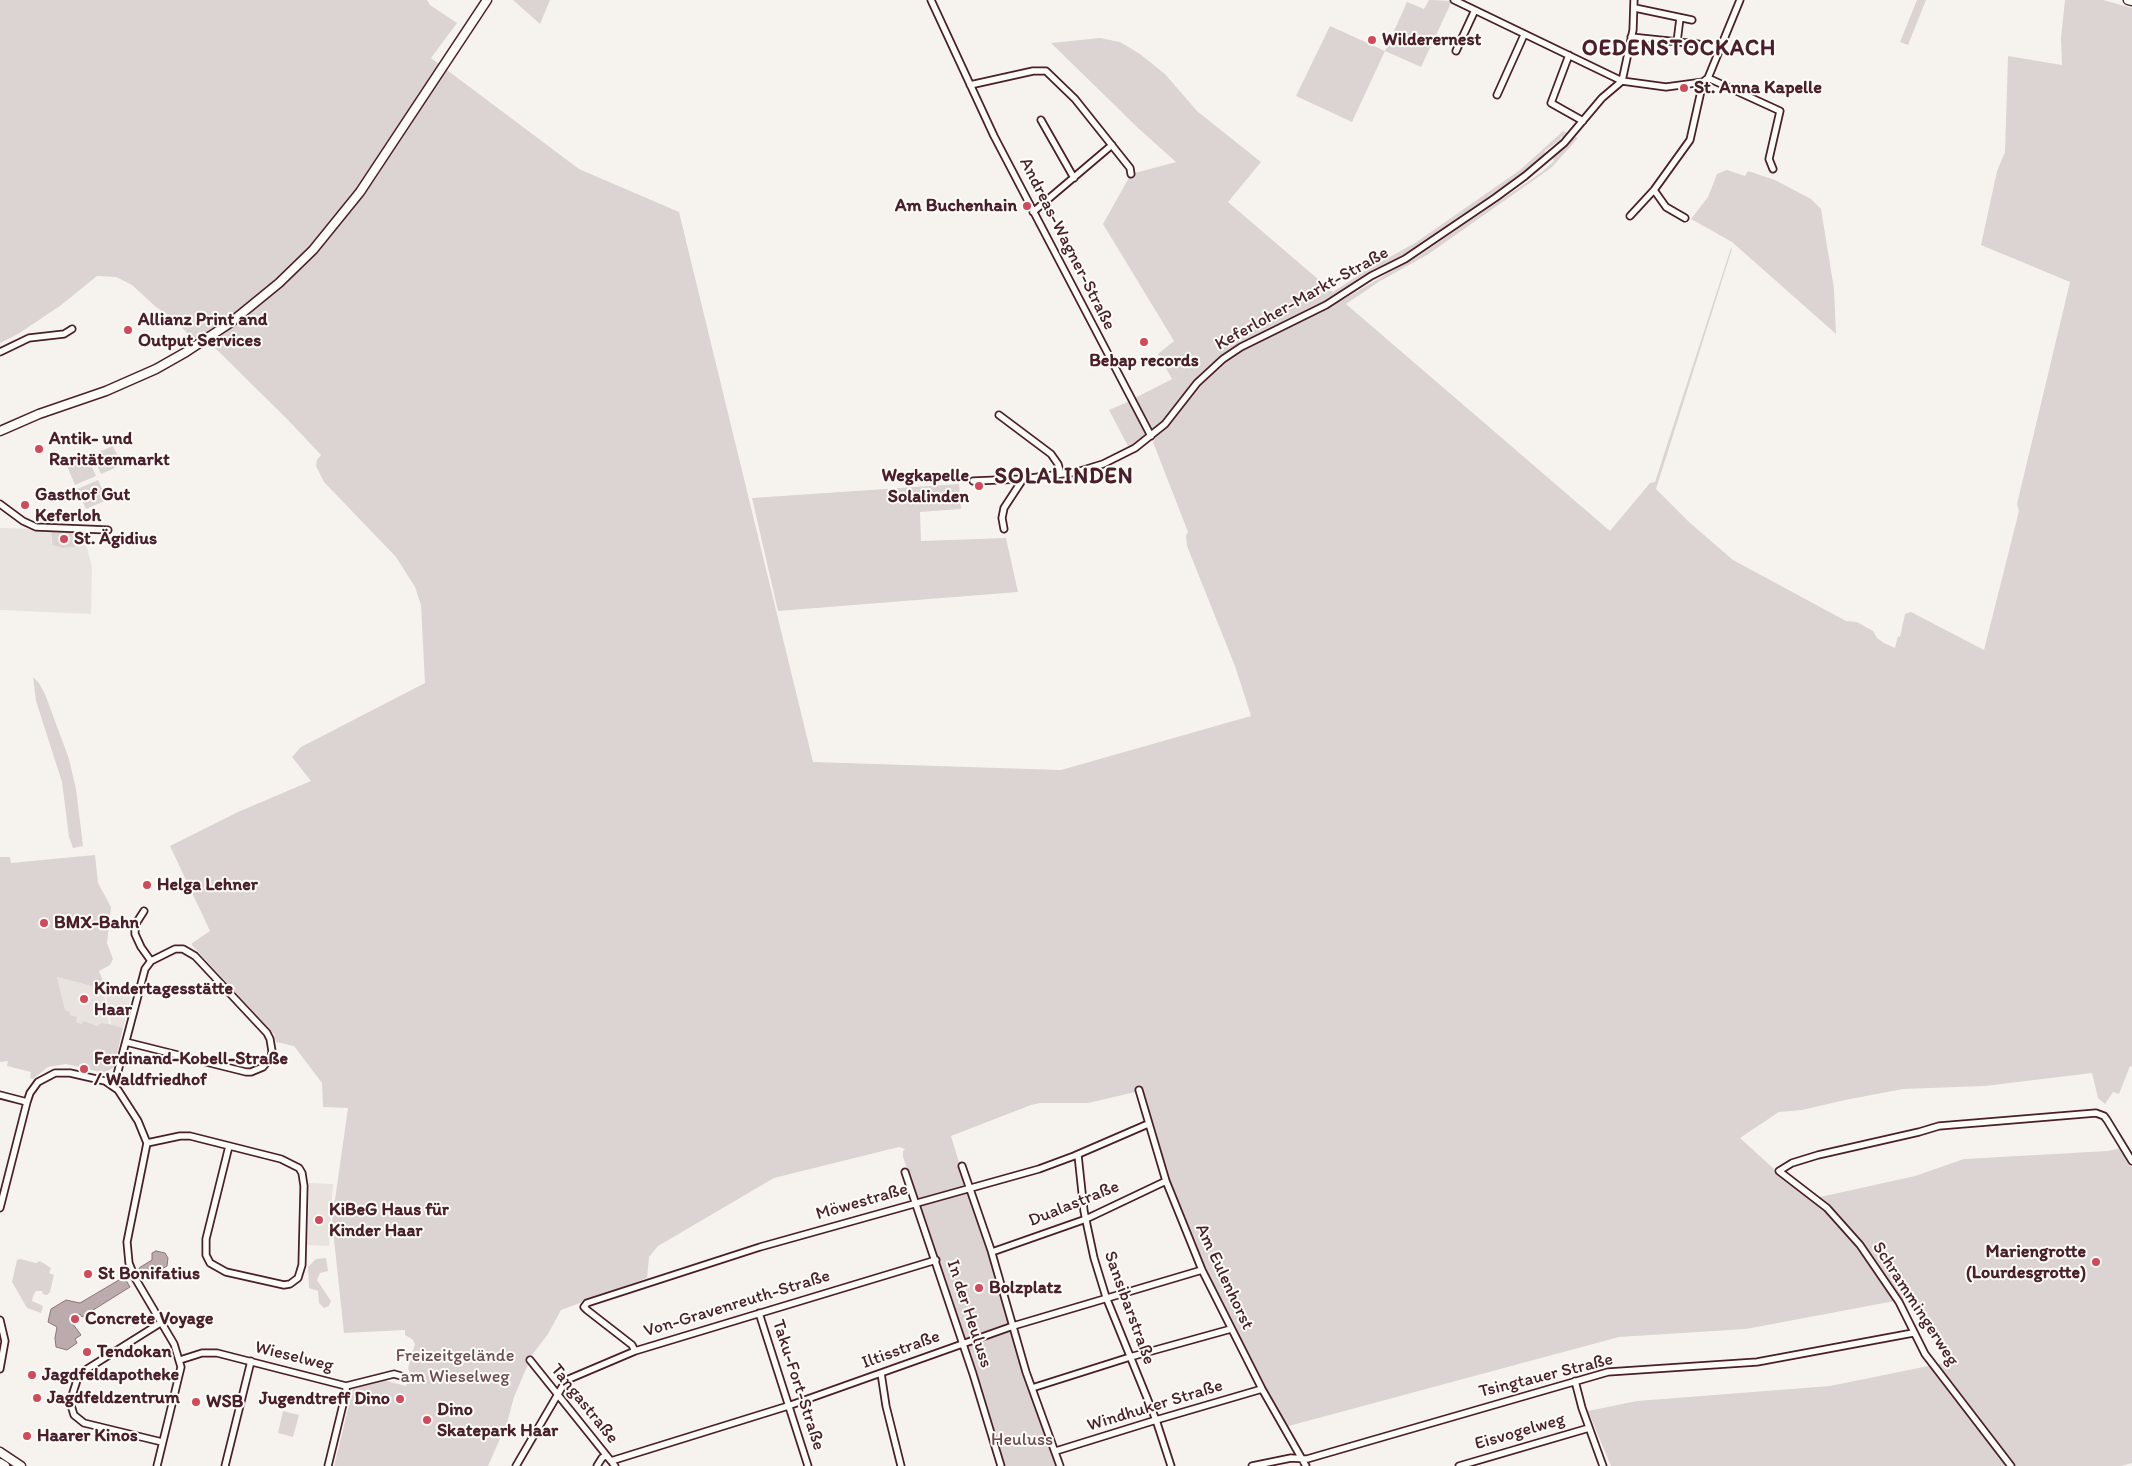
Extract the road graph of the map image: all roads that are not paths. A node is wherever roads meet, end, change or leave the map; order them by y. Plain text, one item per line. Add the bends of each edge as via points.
1 (487, 0) edge
2 (931, 0) edge
3 (1454, 0) edge
4 (1634, 0) edge
5 (1740, 0) edge
6 (2128, 0) edge
7 (2132, 1) edge
8 (1635, 8) junction
9 (1475, 10) junction
10 (1680, 18) junction
11 (1692, 20) dead end
12 (1524, 35) junction
13 (1631, 37) junction
14 (1677, 42) junction
15 (1698, 44) dead end
16 (1456, 51) dead end
17 (1569, 55) junction
18 (1706, 80) junction
19 (1622, 81) junction
20 (970, 85) junction
21 (1497, 95) dead end
22 (1041, 120) dead end
23 (1583, 121) junction
24 (1112, 145) junction
25 (1773, 169) dead end
26 (1131, 174) dead end
27 (1074, 178) junction
28 (1654, 190) junction
29 (1034, 212) junction
30 (1630, 216) dead end
31 (1686, 218) dead end
32 (72, 330) dead end
33 (0, 352) edge
34 (999, 415) dead end
35 (0, 431) edge
36 (1151, 436) junction
37 (1062, 474) junction
38 (1022, 478) junction
39 (973, 481) dead end
40 (0, 504) edge
41 (1004, 529) dead end
42 (108, 530) dead end
43 (144, 911) dead end
44 (151, 961) junction
45 (126, 1042) junction
46 (114, 1086) junction
47 (1139, 1090) dead end
48 (0, 1095) edge
49 (27, 1102) junction
50 (1148, 1124) junction
51 (147, 1143) junction
52 (229, 1146) junction
53 (1078, 1155) junction
54 (2132, 1161) edge
55 (962, 1166) dead end
56 (905, 1172) dead end
57 (1166, 1181) junction
58 (970, 1188) junction
59 (917, 1202) junction
60 (0, 1208) edge
61 (1086, 1219) junction
62 (992, 1252) junction
63 (936, 1260) junction
64 (1202, 1270) junction
65 (1106, 1297) junction
66 (759, 1313) junction
67 (0, 1320) edge
68 (162, 1322) junction
69 (1013, 1326) junction
70 (1231, 1329) junction
71 (1913, 1334) junction
72 (962, 1344) junction
73 (635, 1351) junction
74 (1130, 1357) junction
75 (180, 1360) junction
76 (530, 1360) dead end
77 (251, 1361) junction
78 (0, 1369) edge
79 (881, 1373) junction
80 (401, 1376) dead end
81 (1575, 1381) junction
82 (346, 1386) junction
83 (1032, 1388) junction
84 (1262, 1389) junction
85 (558, 1395) junction
86 (788, 1406) junction
87 (1156, 1420) junction
88 (1590, 1428) junction
89 (162, 1442) junction
90 (0, 1452) edge
91 (1056, 1452) junction
92 (606, 1455) junction
93 (1302, 1459) junction
94 (0, 1463) edge
95 (613, 1464) edge
96 (5, 1466) edge
97 (21, 1466) edge
98 (157, 1466) edge
99 (225, 1466) edge
100 (328, 1466) edge
101 (516, 1466) edge
102 (597, 1466) edge
103 (808, 1466) edge
104 (901, 1466) edge
105 (1001, 1466) edge
106 (1060, 1466) edge
107 (1171, 1466) edge
108 (1252, 1466) edge
109 (1306, 1466) edge
110 (1459, 1466) edge
111 (1603, 1466) edge
112 (2010, 1466) edge

1 - 35 main road via 347,209 313,250 261,298 212,335 156,369
2 - 20 street, Andreas-Wagner-Straße
3 - 9 street
4 - 8 street
5 - 18 street
6 - 7 main road
8 - 10 street
8 - 13 street
9 - 12 street
9 - 16 street
10 - 11 street
10 - 14 street
12 - 17 street
12 - 21 street
13 - 14 street
13 - 19 street
14 - 15 street
17 - 19 street
17 - 23 street via 1551,103
18 - 19 street via 1666,87
18 - 25 street via 1780,111 1769,159
18 - 28 street via 1690,140
19 - 23 street, Keferloher-Markt-Straße
20 - 24 street via 1046,71 1075,99
20 - 29 street, Andreas-Wagner-Straße
22 - 27 street
23 - 36 street, Keferloher-Markt-Straße via 1564,143 1524,176 1405,259 1223,359 1207,371 1174,414
24 - 26 street
24 - 27 street
27 - 29 street
28 - 30 street
28 - 31 street via 1666,207
29 - 36 street, Andreas-Wagner-Straße
32 - 33 street via 29,338
34 - 37 street via 1051,454
36 - 37 street, Keferloher-Markt-Straße via 1103,464
37 - 38 street, Keferloher-Markt-Straße
38 - 39 street, Keferloher-Markt-Straße
38 - 41 street via 1004,508
40 - 42 street via 36,527
43 - 44 street via 135,934
44 - 45 street via 144,972
44 - 45 street via 175,949 183,949 195,956 266,1033 272,1045 271,1057 259,1070 246,1072
45 - 46 street
46 - 49 street via 70,1073 55,1073 38,1082
46 - 51 street via 122,1094
47 - 50 street, Am Eulenhorst
48 - 49 street
49 - 60 street
50 - 53 street, Möwestraße
50 - 57 street, Am Eulenhorst
51 - 52 street via 180,1136
51 - 68 street via 127,1249 135,1278
52 - 52 street via 288,1161 302,1173 302,1265 298,1278 290,1284 226,1272 210,1263 206,1255 206,1239
53 - 58 street, Möwestraße
53 - 61 street, Sansibarstraße
54 - 71 street, Schrammingerweg via 2107,1120 2098,1114 1939,1126 1818,1154 1780,1171 1827,1208 1846,1228 1889,1287
55 - 58 street, In der Heuluss
56 - 59 street, In der Heuluss
57 - 61 street, Dualastraße
57 - 64 street, Am Eulenhorst
58 - 59 street, Möwestraße
58 - 62 street, In der Heuluss
59 - 63 street, In der Heuluss
59 - 73 street, Möwestraße via 751,1249 591,1301 584,1307 632,1345
61 - 62 street, Dualastraße
61 - 65 street, Sansibarstraße
62 - 69 street, In der Heuluss
63 - 66 street, Von-Gravenreuth-Straße
63 - 72 street, In der Heuluss
64 - 65 street, Iltisstraße
64 - 70 street, Am Eulenhorst
65 - 69 street, Iltisstraße
65 - 74 street, Sansibarstraße
66 - 73 street, Von-Gravenreuth-Straße
66 - 86 street, Taku-Fort-Straße
67 - 78 street via 5,1341
68 - 75 street
68 - 89 street via 79,1374 70,1402 74,1415 84,1423
69 - 72 street, Iltisstraße
69 - 83 street, In der Heuluss
70 - 74 street
70 - 84 street, Am Eulenhorst
71 - 81 street, Tsingtauer Straße via 1757,1362 1608,1372
71 - 112 street, Schrammingerweg
72 - 79 street, Iltisstraße
72 - 105 street, In der Heuluss
73 - 85 street, Von-Gravenreuth-Straße via 569,1379
74 - 83 street
74 - 87 street, Sansibarstraße
75 - 77 street, Wieselweg via 210,1352
75 - 89 street via 180,1376
76 - 85 street, Tangastraße
77 - 82 street, Wieselweg
77 - 99 street
79 - 86 street, Iltisstraße
79 - 104 street
80 - 82 street, Wieselweg via 394,1374
81 - 88 street
81 - 93 street, Tsingtauer Straße
82 - 100 street
83 - 91 street, In der Heuluss
84 - 87 street, Windhuker Straße
84 - 93 street, Am Eulenhorst
85 - 92 street, Tangastraße
85 - 101 street, Von-Gravenreuth-Straße
86 - 95 street, Iltisstraße
86 - 103 street, Taku-Fort-Straße
87 - 91 street, Windhuker Straße
87 - 107 street, Sansibarstraße
88 - 110 street, Eisvogelweg
88 - 111 street
89 - 98 street
90 - 97 main road
91 - 106 street, In der Heuluss
92 - 95 street, Tangastraße
92 - 102 street
93 - 108 street, Tsingtauer Straße via 1291,1458
93 - 109 street, Am Eulenhorst
94 - 96 main road

